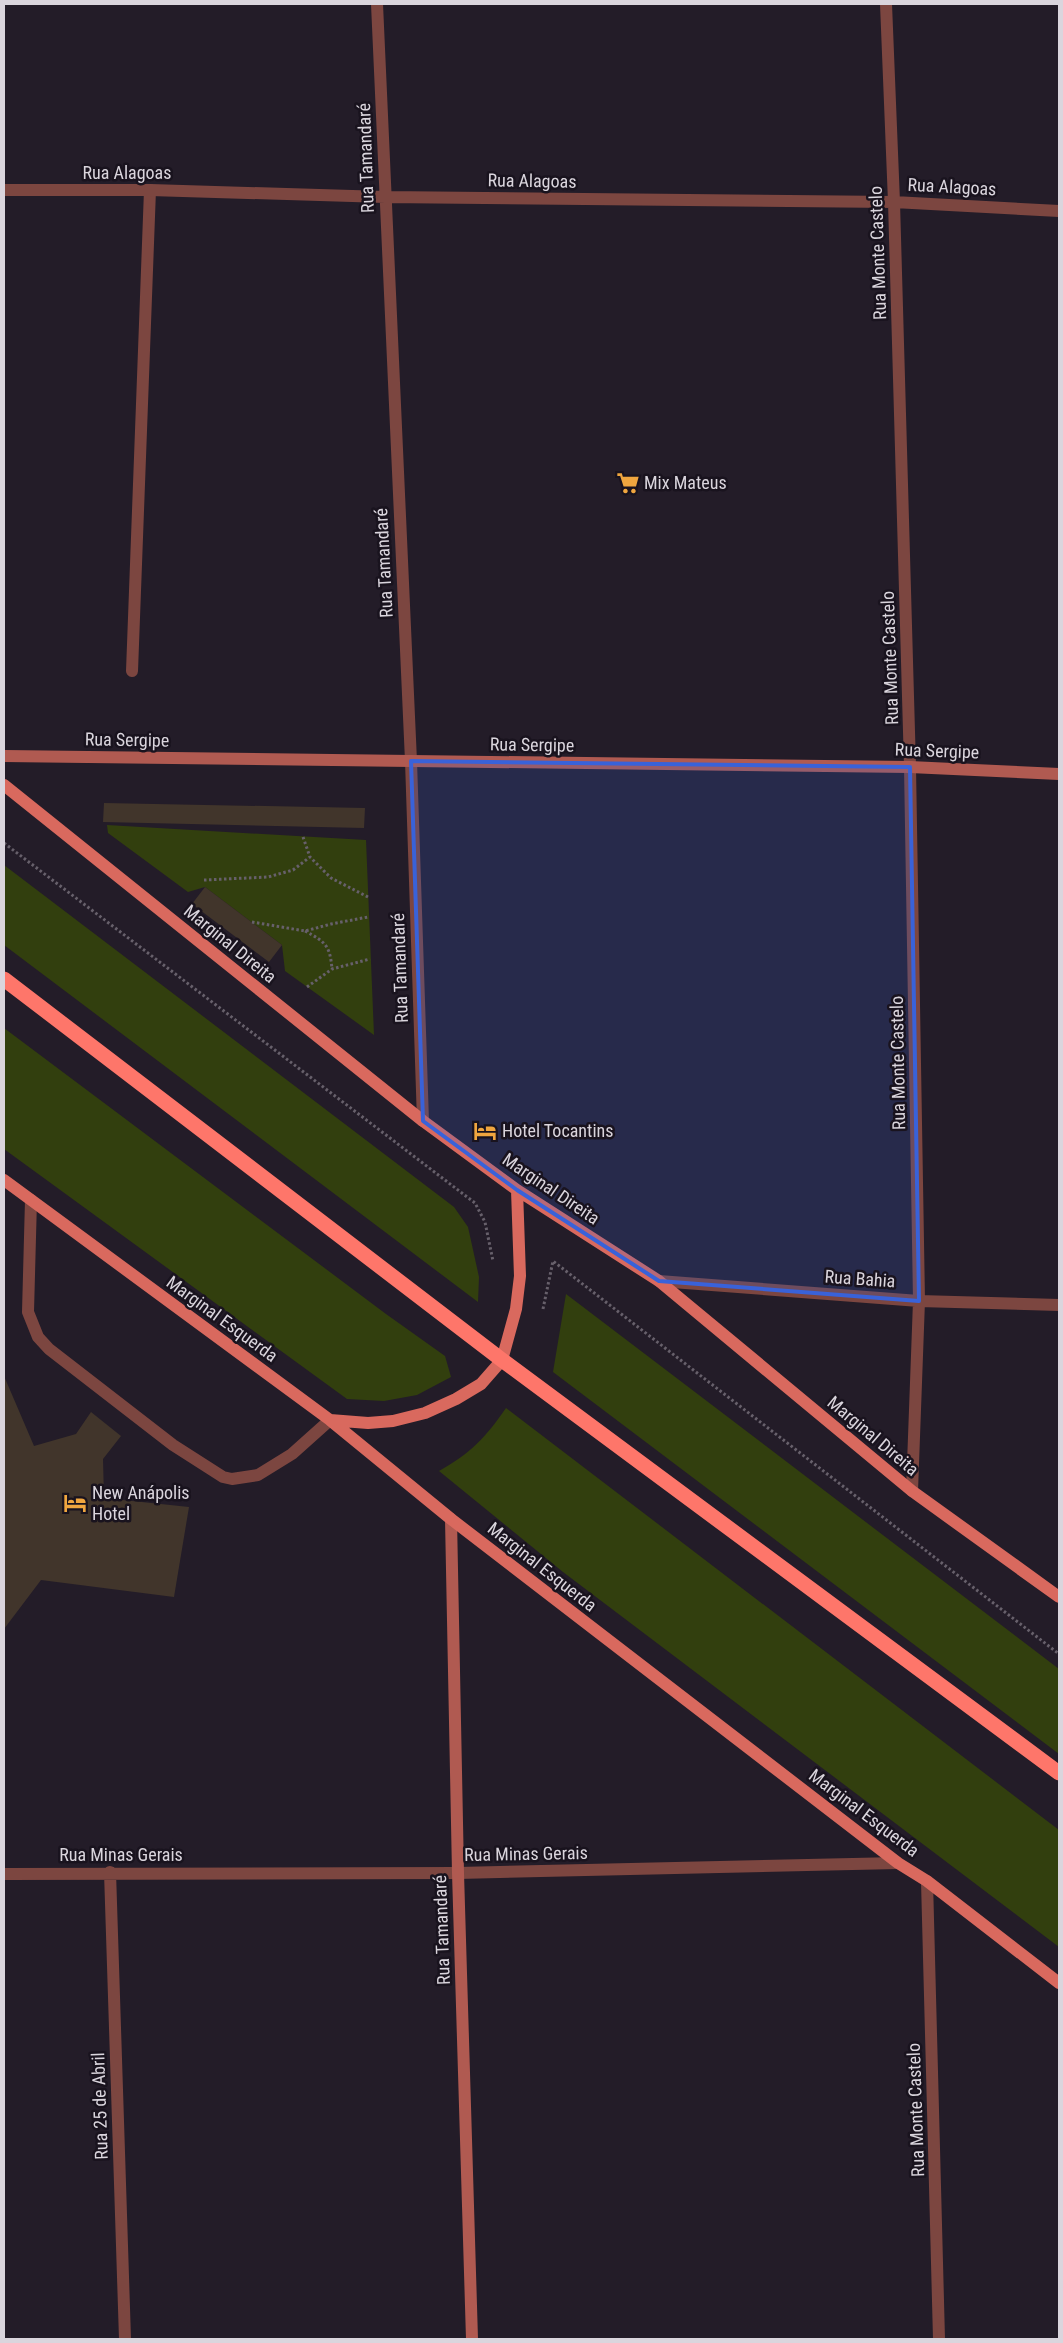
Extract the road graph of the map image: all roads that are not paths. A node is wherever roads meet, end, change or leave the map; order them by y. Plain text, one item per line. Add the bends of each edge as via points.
1 (377, 4) edge
2 (886, 4) edge
3 (4, 190) edge
4 (150, 190) junction
5 (385, 197) junction
6 (894, 202) junction
7 (1059, 211) edge
8 (132, 671) dead end
9 (4, 756) edge
10 (411, 761) junction
11 (910, 766) junction
12 (1059, 774) edge
13 (4, 785) edge
14 (4, 979) edge
15 (422, 1121) junction
16 (4, 1180) edge
17 (517, 1190) junction
18 (31, 1200) junction
19 (659, 1280) junction
20 (919, 1301) junction
21 (1059, 1305) edge
22 (502, 1360) junction
23 (330, 1420) junction
24 (912, 1492) junction
25 (451, 1519) junction
26 (1059, 1597) edge
27 (1059, 1773) edge
28 (898, 1863) junction
29 (110, 1872) junction
30 (458, 1873) junction
31 (4, 1874) edge
32 (927, 1880) junction
33 (1059, 1983) edge
34 (124, 2339) edge
35 (472, 2339) edge
36 (939, 2339) edge

1 - 5 street, Rua Tamandaré
2 - 6 street, Rua Monte Castelo
3 - 4 street, Rua Alagoas
4 - 5 street, Rua Alagoas
4 - 8 street
5 - 6 street, Rua Alagoas
5 - 10 street, Rua Tamandaré
6 - 7 street, Rua Alagoas
6 - 11 street, Rua Monte Castelo
9 - 10 street, Rua Sergipe
10 - 11 street, Rua Sergipe
10 - 15 street, Rua Tamandaré
11 - 12 street, Rua Sergipe
11 - 20 street, Rua Monte Castelo
13 - 15 main road, Marginal Direita
14 - 22 highway
15 - 17 main road, Marginal Direita
16 - 18 main road, Marginal Esquerda
17 - 19 main road, Marginal Direita
17 - 22 main road via 520,1276 516,1309
18 - 23 main road, Marginal Esquerda
18 - 23 street via 28,1312 38,1337 49,1349 174,1445 223,1476 244,1479 258,1476 292,1454
19 - 20 street, Rua Bahia
19 - 24 main road, Marginal Direita
20 - 21 street, Rua Bahia
20 - 24 street, Rua Monte Castelo
22 - 23 main road via 482,1384 424,1413 393,1422
22 - 27 highway
23 - 25 main road, Marginal Esquerda
24 - 26 main road, Marginal Direita
25 - 28 main road, Marginal Esquerda
25 - 30 street, Rua Tamandaré
28 - 30 street, Rua Minas Gerais
28 - 32 main road, Marginal Esquerda
29 - 30 street, Rua Minas Gerais
29 - 31 street, Rua Minas Gerais
29 - 34 street, Rua 25 de Abril
30 - 35 street, Rua Tamandaré
32 - 33 main road, Marginal Esquerda
32 - 36 street, Rua Monte Castelo

